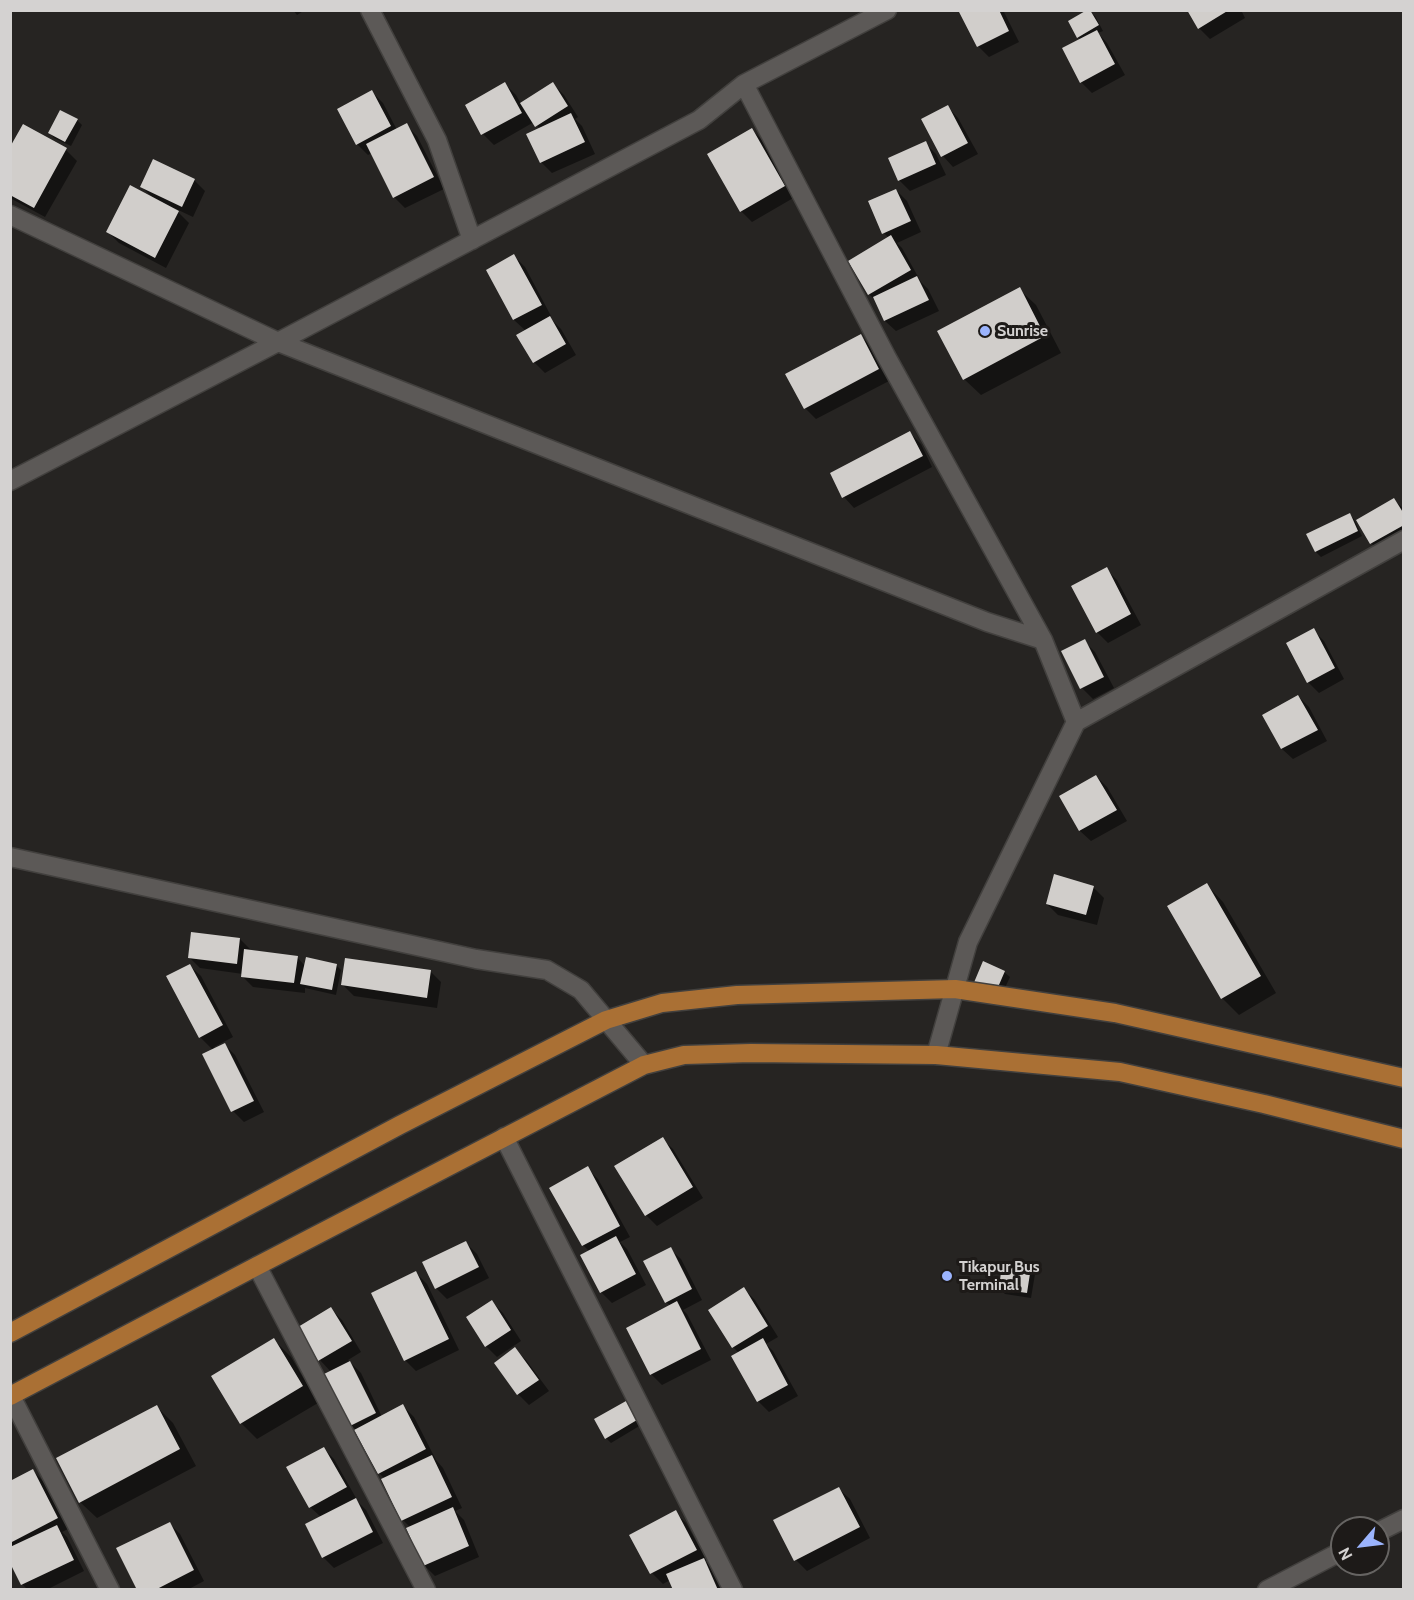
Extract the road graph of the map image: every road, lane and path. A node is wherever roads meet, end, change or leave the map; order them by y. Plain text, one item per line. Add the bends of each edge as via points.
1 (370, 10) edge
2 (887, 10) edge
3 (744, 84) junction
4 (10, 214) edge
5 (472, 240) junction
6 (278, 342) junction
7 (10, 481) edge
8 (1404, 540) edge
9 (1043, 640) junction
10 (1076, 722) junction
11 (10, 857) edge
12 (955, 989) junction
13 (606, 1020) junction
14 (936, 1055) junction
15 (644, 1065) junction
16 (1404, 1078) edge
17 (504, 1137) junction
18 (1404, 1139) edge
19 (257, 1266) junction
20 (10, 1333) edge
21 (11, 1396) edge
22 (1404, 1519) edge
23 (1390, 1526) edge
24 (1330, 1557) edge
25 (110, 1590) edge
26 (426, 1590) edge
27 (733, 1590) edge
28 (1267, 1590) edge

1 - 5 street via 437,140
2 - 3 street
3 - 5 street via 699,120
3 - 9 street via 886,356
4 - 6 street
5 - 6 street
6 - 7 street
6 - 9 street via 987,622
8 - 10 street
9 - 10 street
10 - 12 street via 968,942
11 - 13 street via 476,959 547,970 581,990
12 - 13 main road via 737,995 662,1004
12 - 14 street
12 - 16 main road via 1115,1013
13 - 15 street
13 - 20 main road via 390,1130
14 - 15 main road via 684,1055
14 - 18 main road via 1120,1072
15 - 17 main road
17 - 19 main road
17 - 27 street
19 - 21 main road
19 - 26 street
21 - 25 street
22 - 23 street
24 - 28 street

